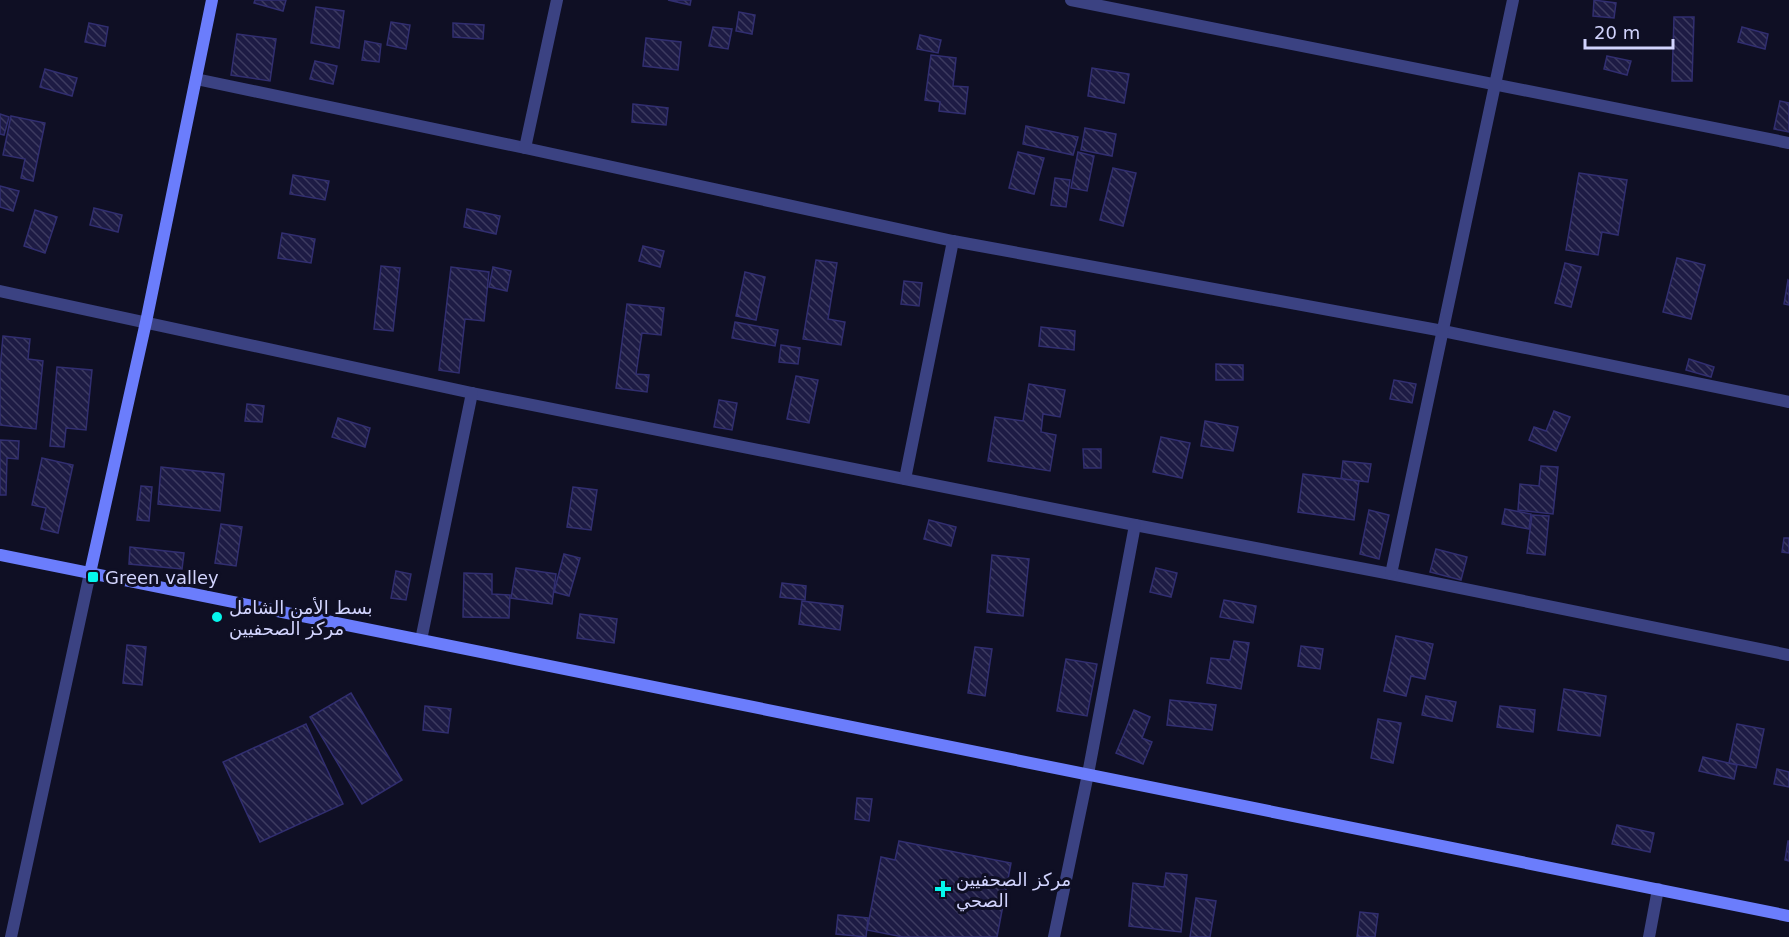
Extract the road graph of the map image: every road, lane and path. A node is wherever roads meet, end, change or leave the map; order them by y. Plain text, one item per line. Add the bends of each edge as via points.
1 (212, 0) edge
2 (557, 0) edge
3 (1071, 0) edge
4 (1513, 0) edge
5 (196, 79) junction
6 (1496, 86) junction
7 (1789, 143) edge
8 (525, 148) junction
9 (953, 241) junction
10 (0, 291) edge
11 (146, 322) junction
12 (1443, 331) junction
13 (472, 393) junction
14 (1789, 402) edge
15 (905, 479) junction
16 (1135, 525) junction
17 (0, 555) edge
18 (90, 573) junction
19 (1391, 574) junction
20 (421, 640) junction
21 (1789, 655) edge
22 (1088, 774) junction
23 (1658, 889) junction
24 (1789, 916) edge
25 (11, 937) edge
26 (1054, 937) edge
27 (1649, 937) edge

1 - 5 street
2 - 8 street
3 - 6 street
4 - 6 street
5 - 8 street
5 - 11 street
6 - 7 street
6 - 12 street
8 - 9 street
9 - 12 street
9 - 15 street
10 - 11 street
11 - 13 street
11 - 18 street
12 - 14 street
12 - 19 street
13 - 15 street
13 - 20 street
15 - 16 street
16 - 19 street
16 - 22 street
17 - 18 street
18 - 20 street
18 - 25 street
19 - 21 street
20 - 22 street
22 - 23 street
22 - 26 street
23 - 24 street
23 - 27 street

